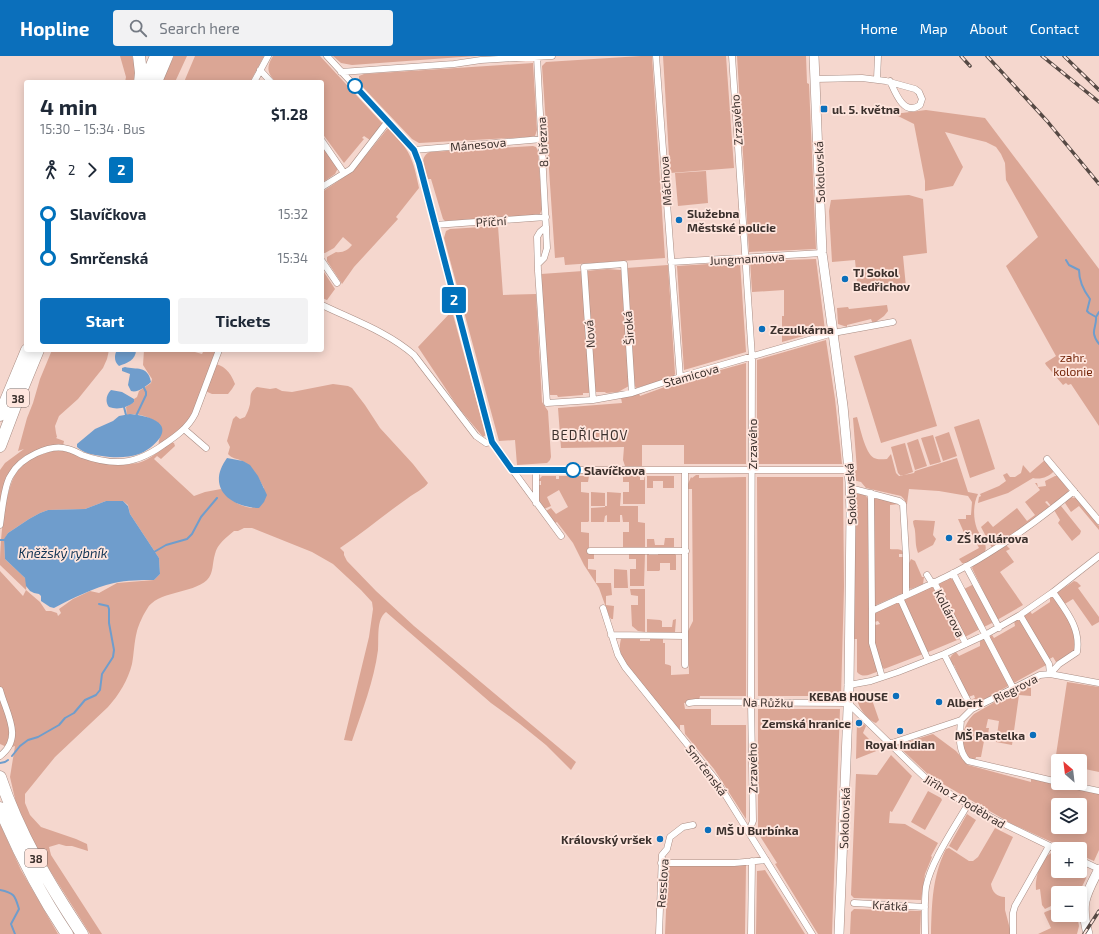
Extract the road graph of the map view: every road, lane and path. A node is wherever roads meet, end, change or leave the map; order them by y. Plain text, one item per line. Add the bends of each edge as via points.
1 (139, 56) edge
2 (156, 56) edge
3 (167, 56) edge
4 (268, 56) edge
5 (327, 56) edge
6 (552, 56) edge
7 (656, 56) edge
8 (732, 56) edge
9 (814, 56) edge
10 (878, 56) edge
11 (537, 57) junction
12 (260, 70) junction
13 (341, 72) junction
14 (815, 79) junction
15 (877, 79) junction
16 (140, 80) edge
17 (146, 80) edge
18 (157, 80) edge
19 (255, 80) edge
20 (269, 80) edge
21 (890, 81) junction
22 (388, 121) junction
23 (542, 139) junction
24 (324, 144) edge
25 (414, 150) junction
26 (344, 173) junction
27 (324, 186) edge
28 (546, 217) junction
29 (435, 225) junction
30 (822, 253) junction
31 (745, 258) junction
32 (671, 262) junction
33 (324, 263) edge
34 (624, 264) joint
35 (337, 283) dead end
36 (324, 306) edge
37 (893, 322) dead end
38 (833, 333) junction
39 (26, 352) edge
40 (37, 352) edge
41 (218, 352) edge
42 (752, 358) junction
43 (680, 377) junction
44 (632, 393) junction
45 (593, 400) junction
46 (547, 403) joint
47 (0, 415) edge
48 (184, 429) junction
49 (492, 442) junction
50 (0, 446) edge
51 (206, 448) dead end
52 (1047, 459) dead end
53 (512, 470) junction
54 (536, 470) junction
55 (685, 470) junction
56 (752, 470) junction
57 (849, 470) junction
58 (850, 488) junction
59 (1074, 490) junction
60 (871, 493) junction
61 (536, 503) junction
62 (1099, 521) edge
63 (0, 525) edge
64 (561, 536) dead end
65 (590, 551) dead end
66 (686, 551) junction
67 (1099, 556) edge
68 (966, 566) junction
69 (953, 573) junction
70 (927, 575) dead end
71 (933, 582) junction
72 (1054, 592) junction
73 (903, 596) junction
74 (603, 608) dead end
75 (872, 611) junction
76 (1020, 615) junction
77 (999, 628) junction
78 (611, 635) junction
79 (985, 635) junction
80 (685, 636) junction
81 (966, 644) junction
82 (944, 654) junction
83 (928, 660) junction
84 (685, 665) dead end
85 (1050, 674) junction
86 (882, 677) junction
87 (1099, 683) edge
88 (849, 685) junction
89 (1013, 688) junction
90 (0, 690) edge
91 (751, 702) junction
92 (689, 703) dead end
93 (848, 703) junction
94 (972, 709) junction
95 (961, 720) junction
96 (889, 744) junction
97 (0, 756) edge
98 (0, 777) edge
99 (1051, 781) edge
100 (1087, 789) edge
101 (1099, 791) edge
102 (968, 804) junction
103 (0, 808) edge
104 (693, 825) dead end
105 (749, 831) junction
106 (1049, 846) joint
107 (766, 860) junction
108 (752, 861) junction
109 (661, 863) junction
110 (1087, 863) edge
111 (1099, 869) edge
112 (854, 903) dead end
113 (925, 906) junction
114 (67, 934) edge
115 (82, 934) edge
116 (659, 934) edge
117 (751, 934) edge
118 (812, 934) edge
119 (839, 934) edge
120 (924, 934) edge
121 (1013, 934) edge
122 (1088, 934) edge

1 - 16 highway
2 - 17 highway
3 - 18 highway
4 - 12 street
5 - 13 street
6 - 11 street
7 - 32 street, Máchova
8 - 31 street, Zrzavého
9 - 14 street, Sokolovská
10 - 15 street
11 - 13 street
11 - 23 street, 8. března
12 - 19 street
12 - 20 street
13 - 22 street
14 - 15 street
14 - 30 street, Sokolovská
15 - 21 street
21 - 21 street via 901,102 915,108 920,105 922,99 917,90
22 - 25 street
22 - 26 street
23 - 25 street, Mánesova
23 - 28 street, 8. března
24 - 26 street
25 - 29 street
26 - 27 street
28 - 29 street, Příční
28 - 46 street, 8. března via 546,227 538,237 538,264
29 - 49 street
30 - 31 street, Jungmannova
30 - 38 street, Sokolovská
31 - 32 street, Jungmannova
31 - 42 street, Zrzavého
32 - 43 street, Máchova
33 - 35 street
34 - 44 street, Široká
34 - 45 street, Nová via 584,267
36 - 49 street via 403,345 414,355 476,436 486,443
37 - 38 street, Stamicova
38 - 42 street, Stamicova
38 - 57 street, Sokolovská
39 - 47 highway, 38
40 - 50 highway, 38
41 - 48 street via 192,421
42 - 43 street, Stamicova
42 - 56 street, Zrzavého
43 - 44 street, Stamicova
44 - 45 street, Stamicova
45 - 46 street, Stamicova
48 - 51 street
48 - 63 street via 148,455 136,460 104,460 67,448 39,452 18,465 10,476
49 - 53 street
52 - 59 street
53 - 54 street
53 - 61 street
54 - 55 street
54 - 61 street
55 - 56 street
55 - 66 street
56 - 57 street
56 - 91 street, Zrzavého
57 - 58 street, Sokolovská
58 - 60 street
58 - 88 street, Sokolovská via 852,540
59 - 62 street
59 - 68 street, Kollárova via 1014,538
60 - 73 street via 903,504 906,560
60 - 75 street, Sokolovská
61 - 64 street
65 - 66 street
66 - 80 street
67 - 72 street, Kollárova
68 - 69 street, Kollárova
68 - 77 street
69 - 71 street, Kollárova
69 - 79 street, Kollárova
70 - 71 street
71 - 73 street, Kollárova
71 - 81 street, Kollárova
72 - 76 street, Kollárova
72 - 85 street via 1075,625 1077,648 1076,652
73 - 75 street, Kollárova
73 - 83 street
74 - 78 street, Smrčenská
75 - 86 street via 872,643
76 - 77 street, Kollárova
76 - 85 street via 1049,664
77 - 79 street, Kollárova
78 - 80 street
78 - 105 street, Smrčenská via 625,667 716,780
79 - 81 street, Kollárova
79 - 89 street, Kollárova
80 - 84 street
81 - 82 street, Kollárova
82 - 83 street, Kollárova
82 - 94 street
83 - 86 street, Kollárova
85 - 87 street, Riegrova
85 - 89 street, Riegrova via 1040,675
86 - 88 street, Kollárova
88 - 93 street, Sokolovská
89 - 94 street, Riegrova
90 - 97 street via 13,734 8,749
91 - 92 street, Na Růžku
91 - 93 street, Na Růžku
91 - 105 street, Zrzavého via 753,821
93 - 96 street, Jiřího z Poděbrad
93 - 119 street, Sokolovská
94 - 95 street, Riegrova
95 - 96 street, Riegrova
95 - 99 street via 961,749 968,761
96 - 102 street, Jiřího z Poděbrad via 931,783
98 - 115 highway, 38 via 23,833 44,874
100 - 101 street
102 - 106 street, Jiřího z Poděbrad
102 - 113 street via 935,863 926,887
103 - 114 highway, 38 via 32,878
104 - 109 street, Resslova via 683,827 670,837
105 - 107 street, Smrčenská
106 - 121 street via 1015,906
107 - 108 street
107 - 118 street, Smrčenská
108 - 109 street via 734,864
108 - 117 street
109 - 116 street, Resslova
110 - 111 street
111 - 122 street via 1083,906
112 - 113 street, Krátká
113 - 120 street

